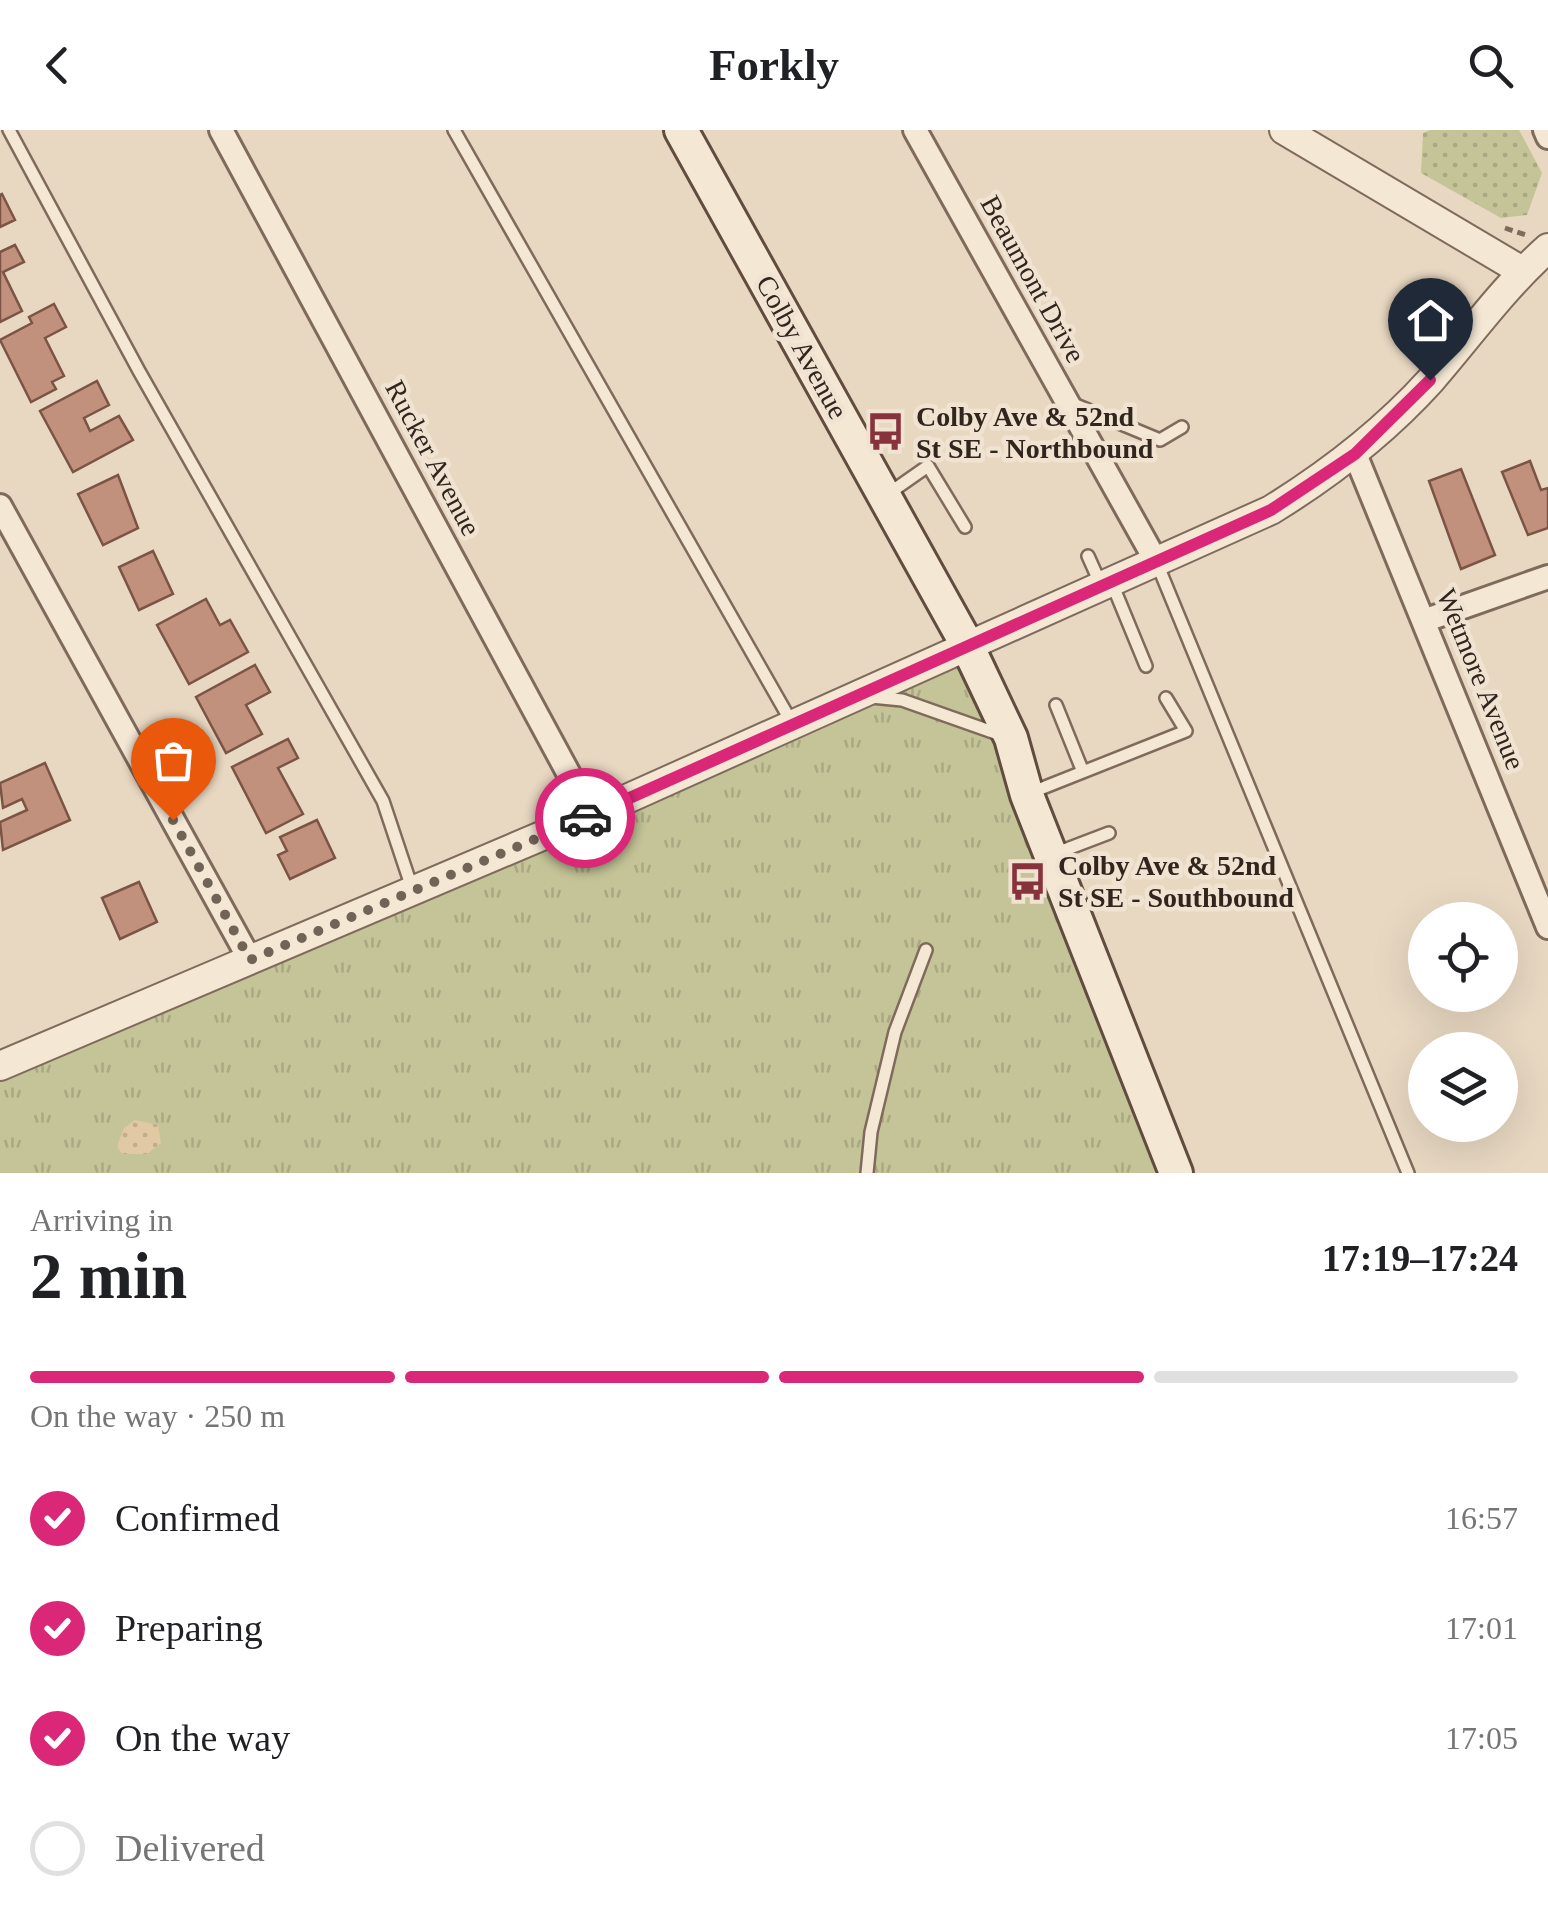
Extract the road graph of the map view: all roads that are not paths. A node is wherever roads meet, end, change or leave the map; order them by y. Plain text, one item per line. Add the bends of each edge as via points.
1 (9, 130) edge
2 (222, 130) edge
3 (454, 130) edge
4 (681, 130) edge
5 (916, 130) edge
6 (1284, 130) edge
7 (1544, 130) edge
8 (1548, 137) edge
9 (1548, 248) edge
10 (1522, 271) junction
11 (1067, 402) junction
12 (1182, 427) dead end
13 (1355, 454) junction
14 (885, 497) junction
15 (0, 506) edge
16 (965, 526) dead end
17 (1088, 556) dead end
18 (1156, 561) junction
19 (1548, 577) edge
20 (1106, 583) junction
21 (1426, 620) junction
22 (966, 643) junction
23 (1146, 666) dead end
24 (852, 696) junction
25 (1166, 698) dead end
26 (1056, 705) dead end
27 (792, 723) junction
28 (1011, 738) junction
29 (1083, 772) junction
30 (1026, 795) junction
31 (591, 815) junction
32 (1109, 833) dead end
33 (1050, 856) junction
34 (413, 890) junction
35 (1548, 926) edge
36 (926, 950) dead end
37 (250, 960) junction
38 (0, 1066) edge
39 (867, 1173) edge
40 (1176, 1173) edge
41 (1408, 1173) edge

1 - 34 lane via 382,802
2 - 31 street, Rucker Avenue
3 - 27 lane
4 - 14 main road, Colby Avenue
5 - 11 street, Beaumont Drive
6 - 10 street
7 - 8 street
9 - 10 street
10 - 13 street via 1430,380
11 - 12 lane via 1160,440
11 - 18 street, Beaumont Drive
13 - 18 street via 1271,510
13 - 21 street, Wetmore Avenue
14 - 16 lane via 928,466
14 - 22 main road, Colby Avenue
15 - 37 street
17 - 20 lane
18 - 20 street
18 - 41 lane
19 - 21 street
20 - 22 street
20 - 23 lane
21 - 35 street, Wetmore Avenue
22 - 24 street
22 - 28 main road, Colby Avenue
24 - 27 street
24 - 28 lane via 902,700
25 - 29 lane via 1186,731
26 - 29 lane
27 - 31 street
28 - 30 main road, Colby Avenue
29 - 30 lane
30 - 33 main road, Colby Avenue
31 - 34 street
32 - 33 lane
33 - 40 main road, Colby Avenue
34 - 37 street
36 - 39 lane via 895,1032
37 - 38 street

